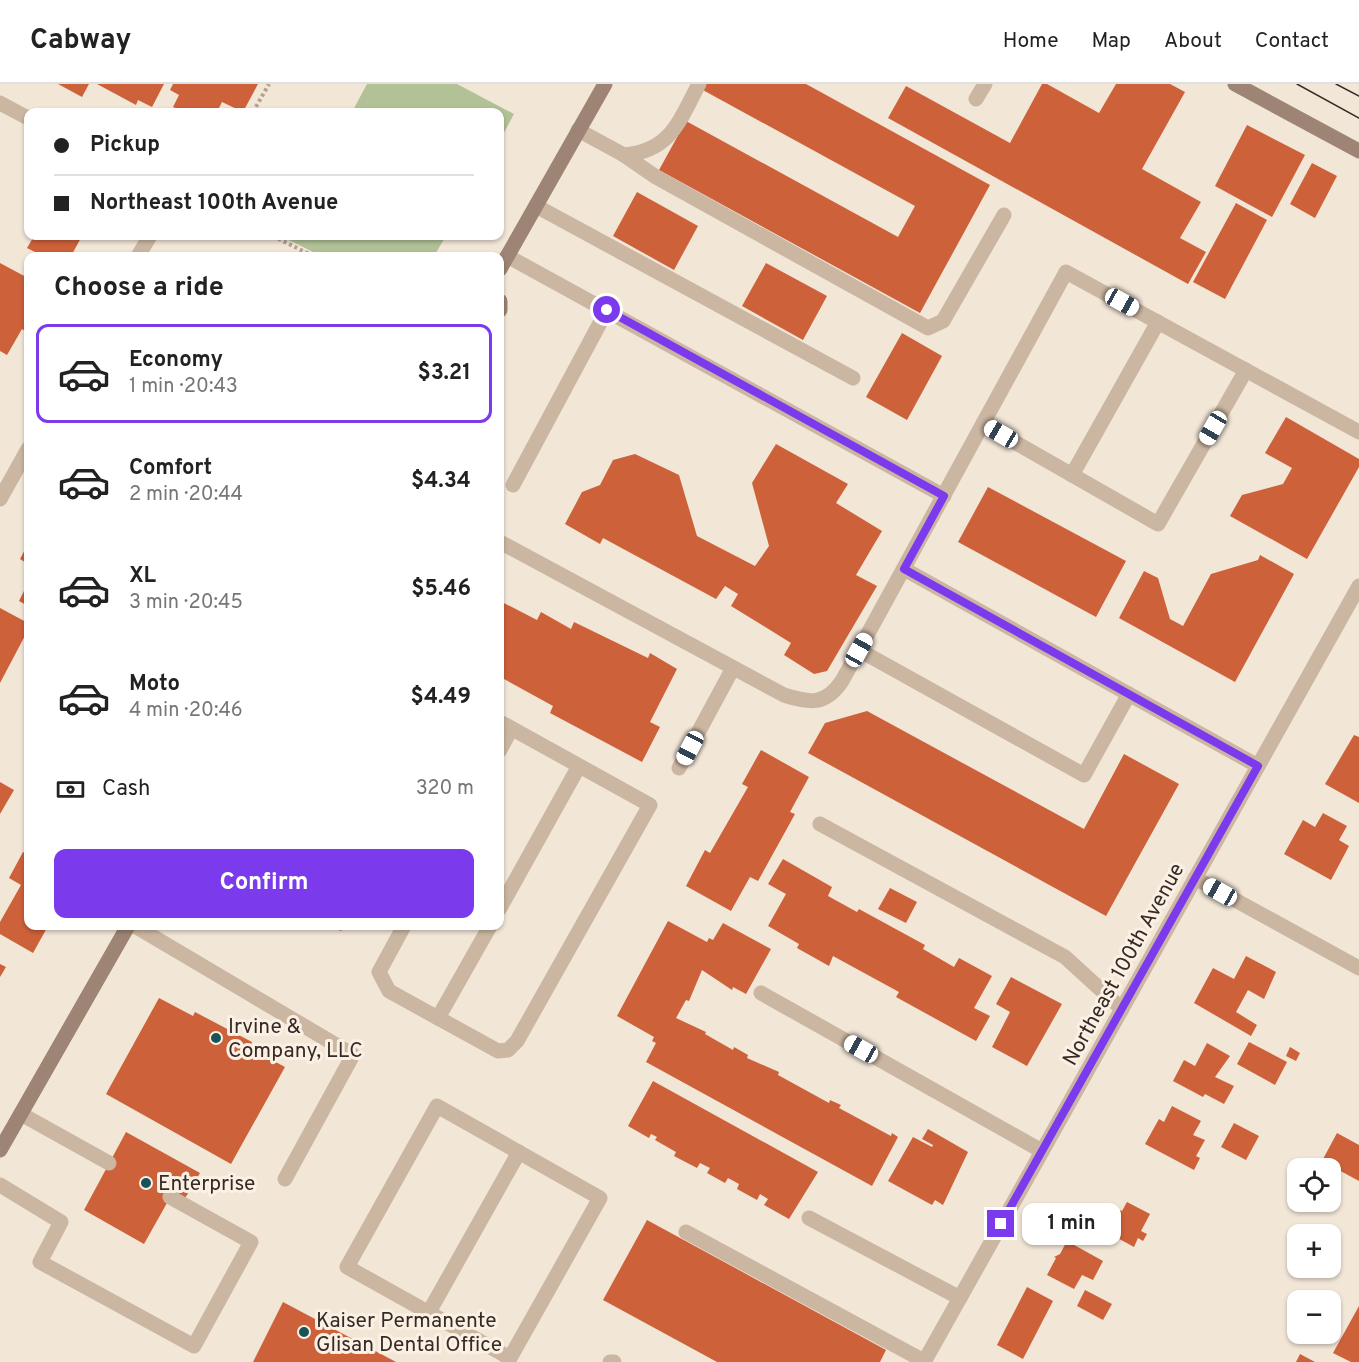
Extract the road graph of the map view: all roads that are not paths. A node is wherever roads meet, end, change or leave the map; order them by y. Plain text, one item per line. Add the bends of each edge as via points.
1 (605, 84) edge
2 (699, 84) edge
3 (985, 84) edge
4 (1235, 84) edge
5 (976, 99) dead end
6 (0, 103) edge
7 (24, 116) edge
8 (578, 130) junction
9 (1359, 151) edge
10 (624, 155) junction
11 (536, 206) junction
12 (1005, 215) dead end
13 (504, 261) edge
14 (504, 263) edge
15 (607, 310) junction
16 (1158, 322) junction
17 (1246, 370) junction
18 (853, 378) dead end
19 (983, 424) junction
20 (1359, 432) edge
21 (24, 456) edge
22 (1072, 475) junction
23 (513, 485) dead end
24 (944, 496) junction
25 (0, 500) edge
26 (504, 544) edge
27 (904, 569) junction
28 (1359, 586) edge
29 (859, 650) junction
30 (733, 668) junction
31 (1129, 694) junction
32 (505, 726) edge
33 (579, 766) junction
34 (1258, 766) junction
35 (679, 768) dead end
36 (820, 824) dead end
37 (1195, 878) junction
38 (504, 901) edge
39 (126, 930) edge
40 (142, 930) edge
41 (402, 930) edge
42 (488, 930) edge
43 (1359, 968) edge
44 (761, 993) dead end
45 (1122, 1009) junction
46 (438, 1018) junction
47 (21, 1114) junction
48 (0, 1150) edge
49 (1042, 1151) junction
50 (519, 1152) junction
51 (109, 1163) dead end
52 (285, 1179) dead end
53 (0, 1185) edge
54 (170, 1197) dead end
55 (809, 1218) dead end
56 (686, 1232) dead end
57 (960, 1298) junction
58 (429, 1312) junction
59 (509, 1360) edge
60 (924, 1361) edge

1 - 8 main road
2 - 10 street via 673,132 645,153
3 - 5 street
4 - 9 main road
6 - 7 street
8 - 10 street
8 - 11 main road
10 - 12 street via 656,177 928,328 944,321
11 - 13 main road
11 - 18 street
14 - 15 street
15 - 23 street
15 - 24 street
16 - 17 street
16 - 19 street via 1066,272
16 - 22 street
17 - 20 street
17 - 22 street via 1158,524
19 - 22 street
19 - 24 street
21 - 25 street
24 - 27 street
26 - 30 street
27 - 29 street
27 - 31 street
28 - 34 street, Northeast 100th Avenue
29 - 30 street via 836,690 809,702 784,695
29 - 31 street via 1084,775
30 - 35 street
31 - 34 street
32 - 33 street
33 - 38 street
33 - 46 street via 650,805 517,1041 508,1050 498,1051
34 - 37 street, Northeast 100th Avenue
36 - 45 street via 1065,957
37 - 43 street
37 - 45 street, Northeast 100th Avenue
39 - 47 main road
40 - 52 street via 352,1055
41 - 46 street via 379,972 381,981 388,991
42 - 46 street
44 - 49 street
45 - 49 street, Northeast 100th Avenue
47 - 48 main road
47 - 51 street
49 - 57 street, Northeast 100th Avenue
50 - 58 street
50 - 58 street via 437,1106 347,1267
50 - 59 street via 600,1198
53 - 54 street via 61,1221 40,1262 194,1346 251,1242
55 - 57 street
56 - 60 street
57 - 60 street, Northeast 100th Avenue
58 - 59 street

